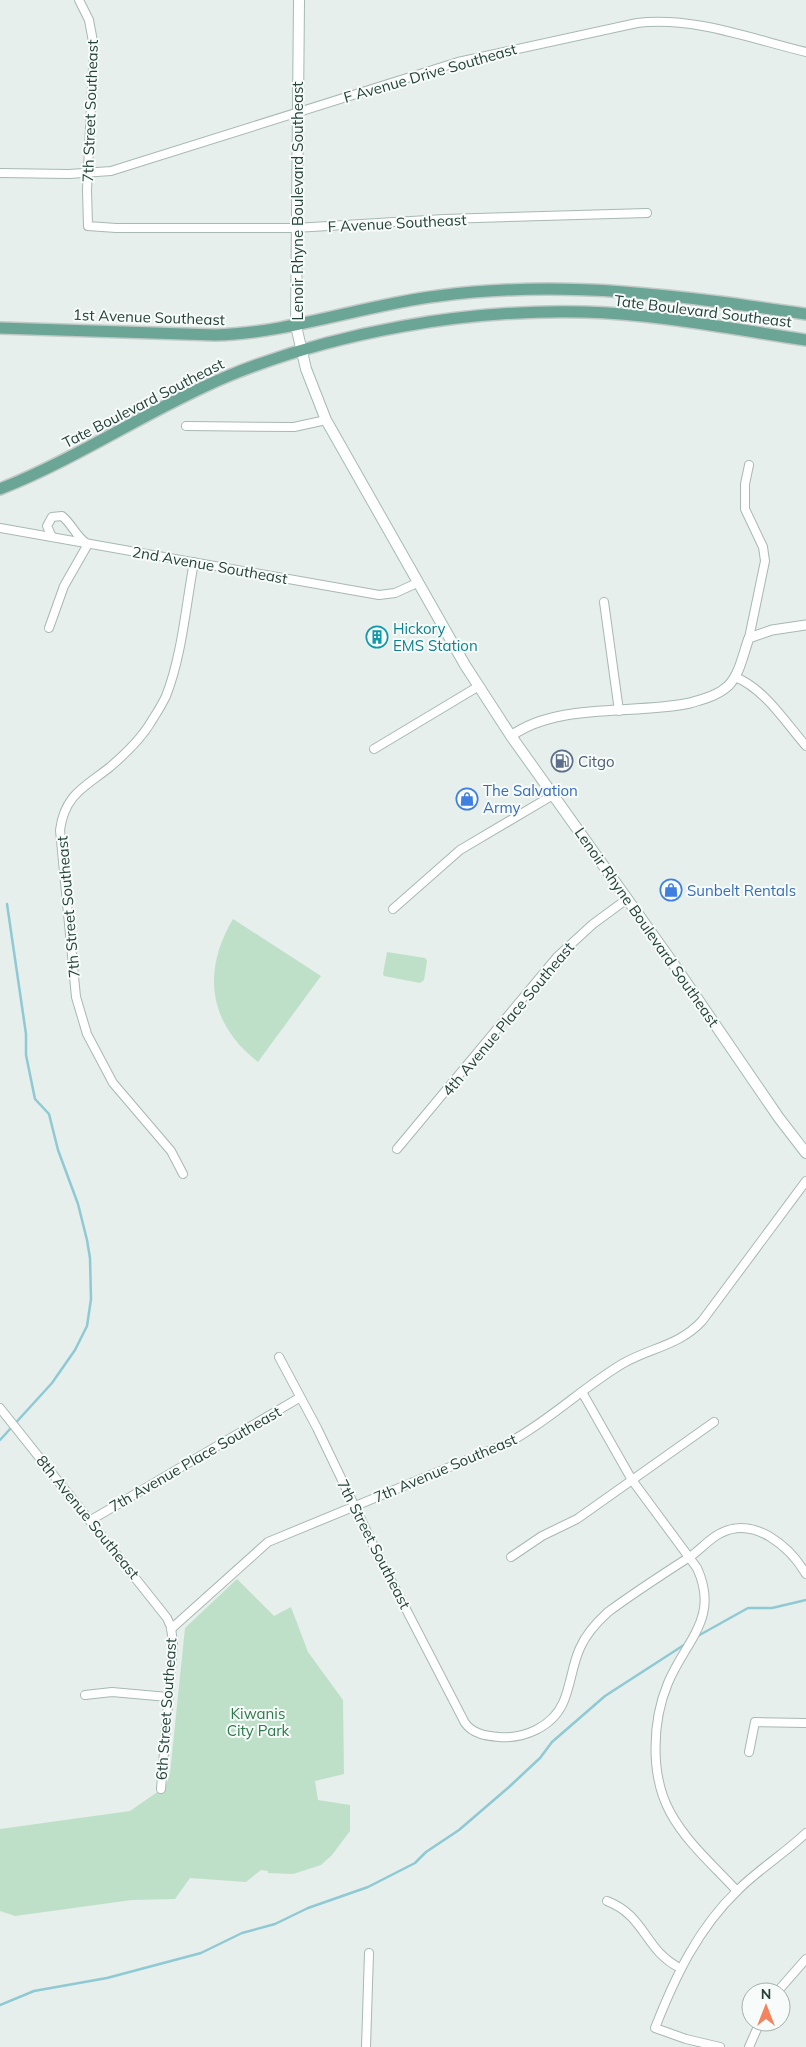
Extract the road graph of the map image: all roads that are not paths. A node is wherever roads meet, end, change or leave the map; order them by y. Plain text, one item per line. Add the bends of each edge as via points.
1 (78, 0) edge
2 (299, 0) edge
3 (806, 52) edge
4 (296, 113) junction
5 (0, 173) edge
6 (88, 173) junction
7 (647, 214) dead end
8 (88, 226) joint
9 (295, 228) junction
10 (806, 314) edge
11 (296, 326) junction
12 (0, 328) edge
13 (806, 340) edge
14 (301, 352) junction
15 (326, 420) junction
16 (186, 426) dead end
17 (749, 465) dead end
18 (0, 489) edge
19 (0, 528) edge
20 (52, 537) junction
21 (88, 544) junction
22 (194, 562) junction
23 (417, 583) junction
24 (604, 602) dead end
25 (806, 625) edge
26 (49, 628) dead end
27 (749, 638) junction
28 (735, 677) junction
29 (479, 686) junction
30 (619, 712) junction
31 (512, 736) junction
32 (806, 746) edge
33 (374, 750) dead end
34 (553, 795) junction
35 (627, 899) junction
36 (393, 908) dead end
37 (397, 1149) dead end
38 (806, 1152) edge
39 (183, 1174) dead end
40 (806, 1181) edge
41 (279, 1357) dead end
42 (582, 1392) junction
43 (299, 1398) junction
44 (0, 1408) edge
45 (714, 1422) dead end
46 (632, 1480) junction
47 (354, 1507) junction
48 (91, 1520) junction
49 (511, 1557) dead end
50 (689, 1557) junction
51 (806, 1574) edge
52 (171, 1629) junction
53 (85, 1695) dead end
54 (168, 1697) junction
55 (806, 1724) edge
56 (749, 1752) dead end
57 (161, 1789) dead end
58 (806, 1834) edge
59 (737, 1891) junction
60 (607, 1901) dead end
61 (369, 1953) dead end
62 (806, 1958) edge
63 (680, 1968) junction
64 (786, 1982) edge
65 (756, 2032) edge
66 (366, 2047) edge
67 (720, 2047) edge
68 (749, 2047) edge

1 - 6 street, 7th Street Southeast via 89,20 94,47
2 - 4 main road, Lenoir Rhyne Boulevard Southeast
3 - 4 street, F Avenue Drive Southeast via 683,23 649,22 458,62
4 - 6 street, F Avenue Drive Southeast via 129,166
4 - 9 main road, Lenoir Rhyne Boulevard Southeast
5 - 6 street
6 - 8 street, 7th Street Southeast
7 - 9 street, F Avenue Southeast via 444,219
8 - 9 street, F Avenue Southeast
9 - 11 main road, Lenoir Rhyne Boulevard Southeast
10 - 11 main road, Tate Boulevard Southeast via 659,294 548,288 437,296
11 - 12 main road, 1st Avenue Southeast via 215,335
11 - 14 main road, Lenoir Rhyne Boulevard Southeast
13 - 14 main road, Tate Boulevard Southeast via 656,317 582,312 444,320 387,330
14 - 15 main road, Lenoir Rhyne Boulevard Southeast
14 - 18 main road, Tate Boulevard Southeast via 254,366 200,388 50,467
15 - 16 street via 294,427
15 - 23 main road, Lenoir Rhyne Boulevard Southeast
17 - 27 street via 745,509 763,548 765,561
19 - 20 street, 2nd Avenue Southeast
20 - 21 street, 2nd Avenue Southeast
20 - 21 street via 47,526 52,517 62,516 78,537
21 - 22 street, 2nd Avenue Southeast
21 - 26 street via 64,586
22 - 23 street, 2nd Avenue Southeast via 379,595 395,593
22 - 39 street, 7th Street Southeast via 166,696 132,746 71,800 65,809 60,830 76,997 87,1034 113,1083 171,1151
23 - 29 main road, Lenoir Rhyne Boulevard Southeast
24 - 30 street
25 - 27 street via 772,630
27 - 28 street
28 - 30 street via 720,692 695,701
28 - 32 street via 757,691
29 - 31 main road, Lenoir Rhyne Boulevard Southeast
29 - 33 street
30 - 31 street via 579,714 537,722
31 - 34 main road, Lenoir Rhyne Boulevard Southeast
34 - 35 main road, Lenoir Rhyne Boulevard Southeast
34 - 36 street via 460,850
35 - 37 street, 4th Avenue Place Southeast via 557,957
35 - 38 main road, Lenoir Rhyne Boulevard Southeast
40 - 42 street, 7th Avenue Southeast via 695,1328 674,1343 625,1363
41 - 43 street, 7th Street Southeast
42 - 46 street
42 - 47 street, 7th Avenue Southeast via 508,1443
43 - 47 street, 7th Street Southeast via 317,1428
43 - 48 street, 7th Avenue Place Southeast
44 - 48 street, 8th Avenue Southeast
45 - 46 street
46 - 49 street via 576,1519
46 - 50 street
47 - 50 street, 7th Street Southeast via 465,1724 471,1730 492,1737 527,1734 547,1723 563,1703 580,1648 595,1625 634,1593
47 - 52 street, 7th Avenue Southeast via 268,1542
48 - 52 street, 8th Avenue Southeast via 156,1602
50 - 51 street via 719,1534 743,1529 776,1540 796,1558
50 - 59 street via 702,1578 706,1607 700,1626 663,1695 657,1736 658,1774 664,1800 677,1823
52 - 54 street, 6th Street Southeast
53 - 54 street via 112,1692
54 - 57 street, 6th Street Southeast
55 - 56 street via 755,1722
58 - 59 street
59 - 63 street via 705,1929
60 - 63 street via 629,1912 656,1951
61 - 66 street
62 - 64 street
63 - 67 street via 655,2028
65 - 68 street

